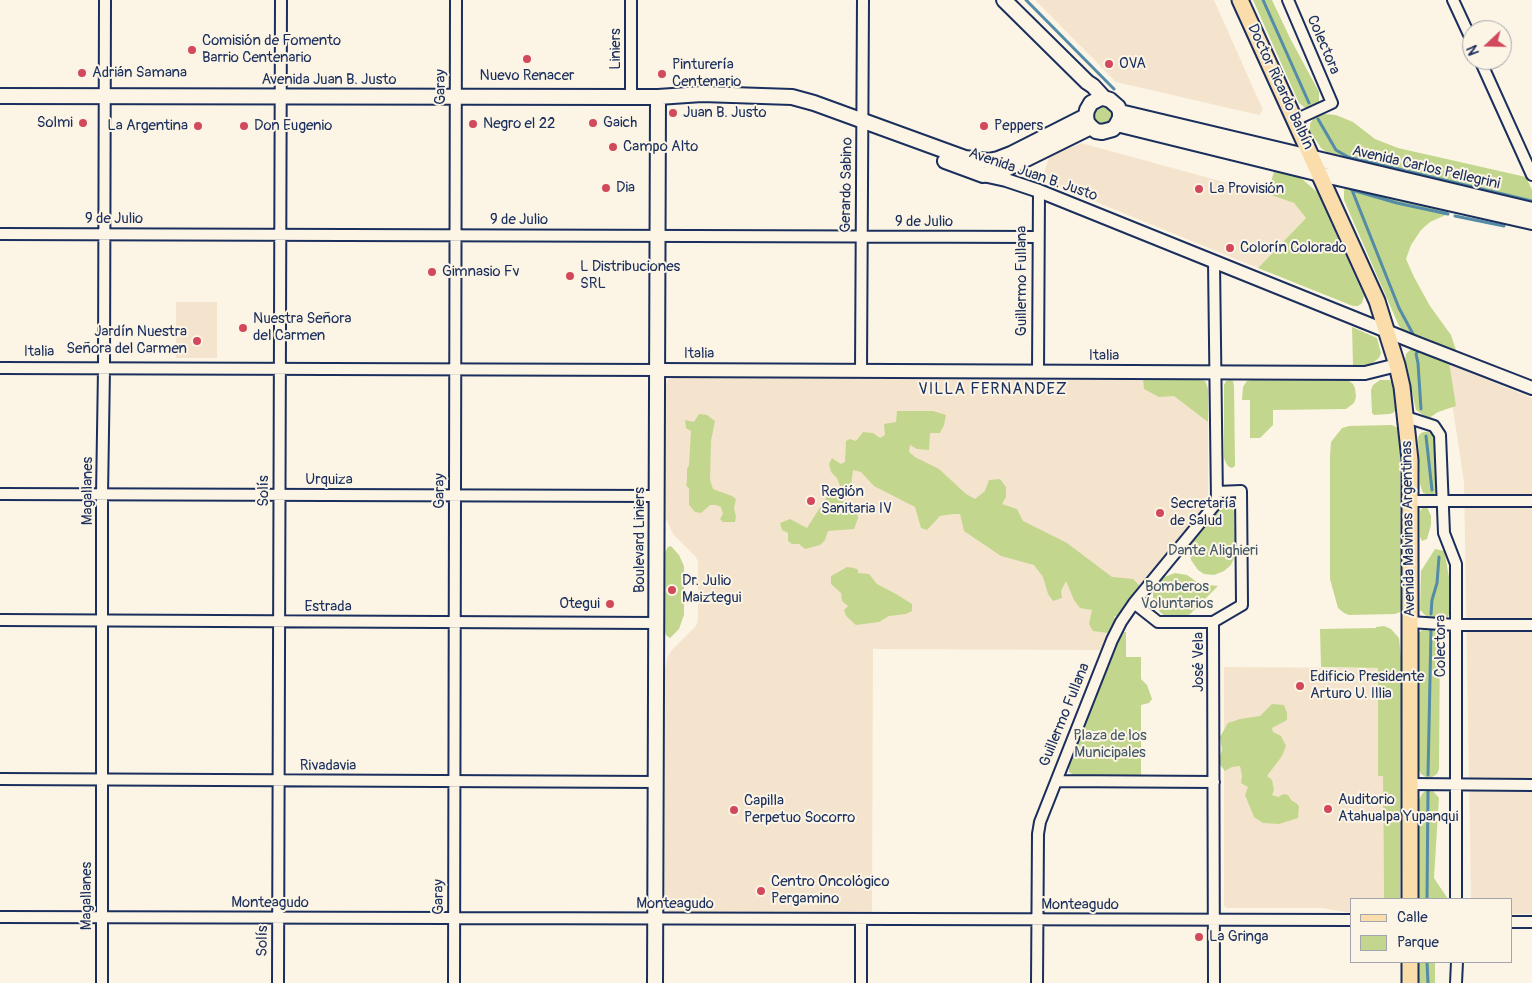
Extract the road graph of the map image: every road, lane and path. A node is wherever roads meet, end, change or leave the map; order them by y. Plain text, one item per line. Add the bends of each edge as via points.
1 (105, 0) edge
2 (280, 0) edge
3 (456, 0) edge
4 (631, 0) edge
5 (863, 0) edge
6 (1004, 0) edge
7 (1240, 0) edge
8 (1288, 0) edge
9 (1454, 0) edge
10 (1463, 20) edge
11 (1485, 70) edge
12 (0, 96) edge
13 (105, 96) junction
14 (456, 96) junction
15 (280, 97) junction
16 (658, 97) junction
17 (631, 98) junction
18 (1093, 111) junction
19 (1118, 118) junction
20 (1295, 120) junction
21 (863, 126) junction
22 (1313, 158) junction
23 (1320, 174) junction
24 (983, 175) junction
25 (1532, 175) edge
26 (1039, 191) junction
27 (1532, 210) edge
28 (1532, 222) edge
29 (0, 234) edge
30 (104, 234) junction
31 (658, 235) junction
32 (280, 236) junction
33 (456, 236) junction
34 (861, 236) junction
35 (1038, 237) junction
36 (1214, 262) junction
37 (1387, 330) junction
38 (1397, 365) junction
39 (0, 368) edge
40 (104, 369) junction
41 (280, 369) junction
42 (455, 369) junction
43 (658, 370) junction
44 (861, 371) junction
45 (1038, 372) junction
46 (1215, 372) junction
47 (1532, 388) edge
48 (1406, 417) junction
49 (1217, 492) junction
50 (0, 494) edge
51 (279, 494) junction
52 (102, 495) junction
53 (455, 496) junction
54 (657, 496) junction
55 (1443, 500) junction
56 (1410, 501) junction
57 (1532, 501) edge
58 (1134, 603) junction
59 (0, 620) edge
60 (102, 620) junction
61 (278, 622) junction
62 (454, 622) junction
63 (1213, 622) junction
64 (1410, 622) junction
65 (656, 623) junction
66 (1456, 625) junction
67 (1532, 625) edge
68 (0, 779) edge
69 (102, 780) junction
70 (454, 780) junction
71 (1057, 780) junction
72 (278, 781) junction
73 (656, 782) junction
74 (1214, 782) junction
75 (1410, 784) junction
76 (1455, 785) junction
77 (1532, 786) edge
78 (1410, 898) edge
79 (1456, 898) edge
80 (0, 917) edge
81 (102, 918) junction
82 (279, 918) junction
83 (454, 918) junction
84 (656, 919) junction
85 (1038, 919) junction
86 (861, 920) junction
87 (1214, 920) junction
88 (1350, 920) edge
89 (1512, 922) edge
90 (1532, 922) edge
91 (1410, 963) edge
92 (1456, 963) edge
93 (102, 983) edge
94 (278, 983) edge
95 (454, 983) edge
96 (656, 983) edge
97 (861, 983) edge
98 (1037, 983) edge
99 (1214, 983) edge
100 (1410, 983) edge
101 (1456, 983) edge

1 - 13 street, Magallanes
2 - 15 street, Solís
3 - 14 street, Garay
4 - 17 street, Liniers
5 - 21 street, Gerardo Sabino
6 - 18 main road via 1093,86
7 - 20 main road, Doctor Ricardo Balbín
8 - 20 street, Colectora via 1332,103
9 - 10 street
11 - 25 street
12 - 13 main road, Avenida Juan B. Justo
13 - 15 main road, Avenida Juan B. Justo
13 - 30 street, Magallanes
14 - 15 main road, Avenida Juan B. Justo
14 - 17 main road, Avenida Juan B. Justo
14 - 33 street, Garay
15 - 32 street, Solís
16 - 17 main road, Avenida Juan B. Justo
16 - 21 main road, Avenida Juan B. Justo via 791,104
16 - 31 main road, Boulevard Liniers
18 - 19 main road via 1114,103
18 - 19 main road via 1102,132 1113,129
18 - 21 main road, Avenida Juan B. Justo via 1011,154 988,161 965,158
18 - 24 main road via 1018,164
19 - 22 main road, Avenida Carlos Pellegrini
19 - 23 main road, Avenida Carlos Pellegrini
20 - 22 main road, Doctor Ricardo Balbín
21 - 24 main road, Avenida Juan B. Justo
21 - 34 street, Gerardo Sabino
22 - 23 main road, Doctor Ricardo Balbín
22 - 27 main road, Avenida Carlos Pellegrini
23 - 28 main road, Avenida Carlos Pellegrini
23 - 37 main road, Avenida Malvinas Argentinas via 1377,300
24 - 26 street, Avenida Juan B. Justo
26 - 35 street, Guillermo Fullana
26 - 36 street, Avenida Juan B. Justo
29 - 30 street, 9 de Julio
30 - 32 street, 9 de Julio
30 - 40 street, Magallanes
31 - 33 street, 9 de Julio
31 - 34 street, 9 de Julio
31 - 43 main road, Boulevard Liniers
32 - 33 street, 9 de Julio
32 - 41 street, Solís
33 - 42 street, Garay
34 - 35 street, 9 de Julio
34 - 44 street, Gerardo Sabino
35 - 45 street, Guillermo Fullana
36 - 37 street, Avenida Juan B. Justo
36 - 46 street
37 - 38 main road, Avenida Malvinas Argentinas
37 - 47 street, Avenida Juan B. Justo
38 - 46 street, Italia via 1365,373
38 - 48 main road, Avenida Malvinas Argentinas
39 - 40 street, Italia
40 - 41 street, Italia
40 - 52 street, Magallanes
41 - 42 street, Italia
41 - 51 street, Solís
42 - 43 street, Italia
42 - 53 street, Garay
43 - 44 street, Italia
43 - 54 main road, Boulevard Liniers
44 - 45 street, Italia
45 - 46 street, Italia
46 - 49 street
48 - 55 street, Colectora via 1434,426 1440,435
48 - 56 main road, Avenida Malvinas Argentinas
49 - 58 street, Guillermo Fullana via 1216,502
49 - 63 street, José Vela via 1241,491 1242,604
50 - 52 street, Urquiza
51 - 52 street, Urquiza
51 - 53 street, Urquiza
51 - 61 street, Solís
52 - 60 street, Magallanes
53 - 54 street, Urquiza
53 - 62 street, Garay
54 - 65 main road, Boulevard Liniers
55 - 56 street
55 - 57 street
55 - 66 street, Colectora via 1444,533 1456,564
56 - 64 main road, Avenida Malvinas Argentinas
58 - 63 street via 1158,622
58 - 71 street, Guillermo Fullana via 1112,640
59 - 60 street, Estrada
60 - 61 street, Estrada
60 - 69 street, Magallanes
61 - 62 street, Estrada
61 - 72 street, Solís
62 - 65 street, Estrada
62 - 70 street, Garay
63 - 74 street, José Vela
64 - 66 street
64 - 75 main road, Avenida Malvinas Argentinas
65 - 73 main road, Boulevard Liniers
66 - 67 street
66 - 76 street, Colectora
68 - 69 street, Rivadavia
69 - 72 street, Rivadavia
69 - 81 street, Magallanes
70 - 72 street, Rivadavia
70 - 73 street, Rivadavia
70 - 83 street, Garay
71 - 74 street
71 - 85 street, Guillermo Fullana via 1038,834
72 - 82 street, Solís
73 - 84 main road, Boulevard Liniers
74 - 87 street, José Vela
75 - 76 street
75 - 78 main road, Avenida Malvinas Argentinas
76 - 77 street
76 - 79 street, Colectora
80 - 81 street, Monteagudo
81 - 82 street, Monteagudo
81 - 93 street, Magallanes
82 - 83 street, Monteagudo
82 - 94 street, Solís
83 - 84 street, Monteagudo
83 - 95 street, Garay
84 - 86 street, Monteagudo
84 - 96 main road, Boulevard Liniers
85 - 86 street, Monteagudo
85 - 87 street, Monteagudo
85 - 98 street, Guillermo Fullana
86 - 97 street
87 - 88 street, Monteagudo
87 - 99 street, José Vela
89 - 90 street
91 - 100 main road
92 - 101 street

